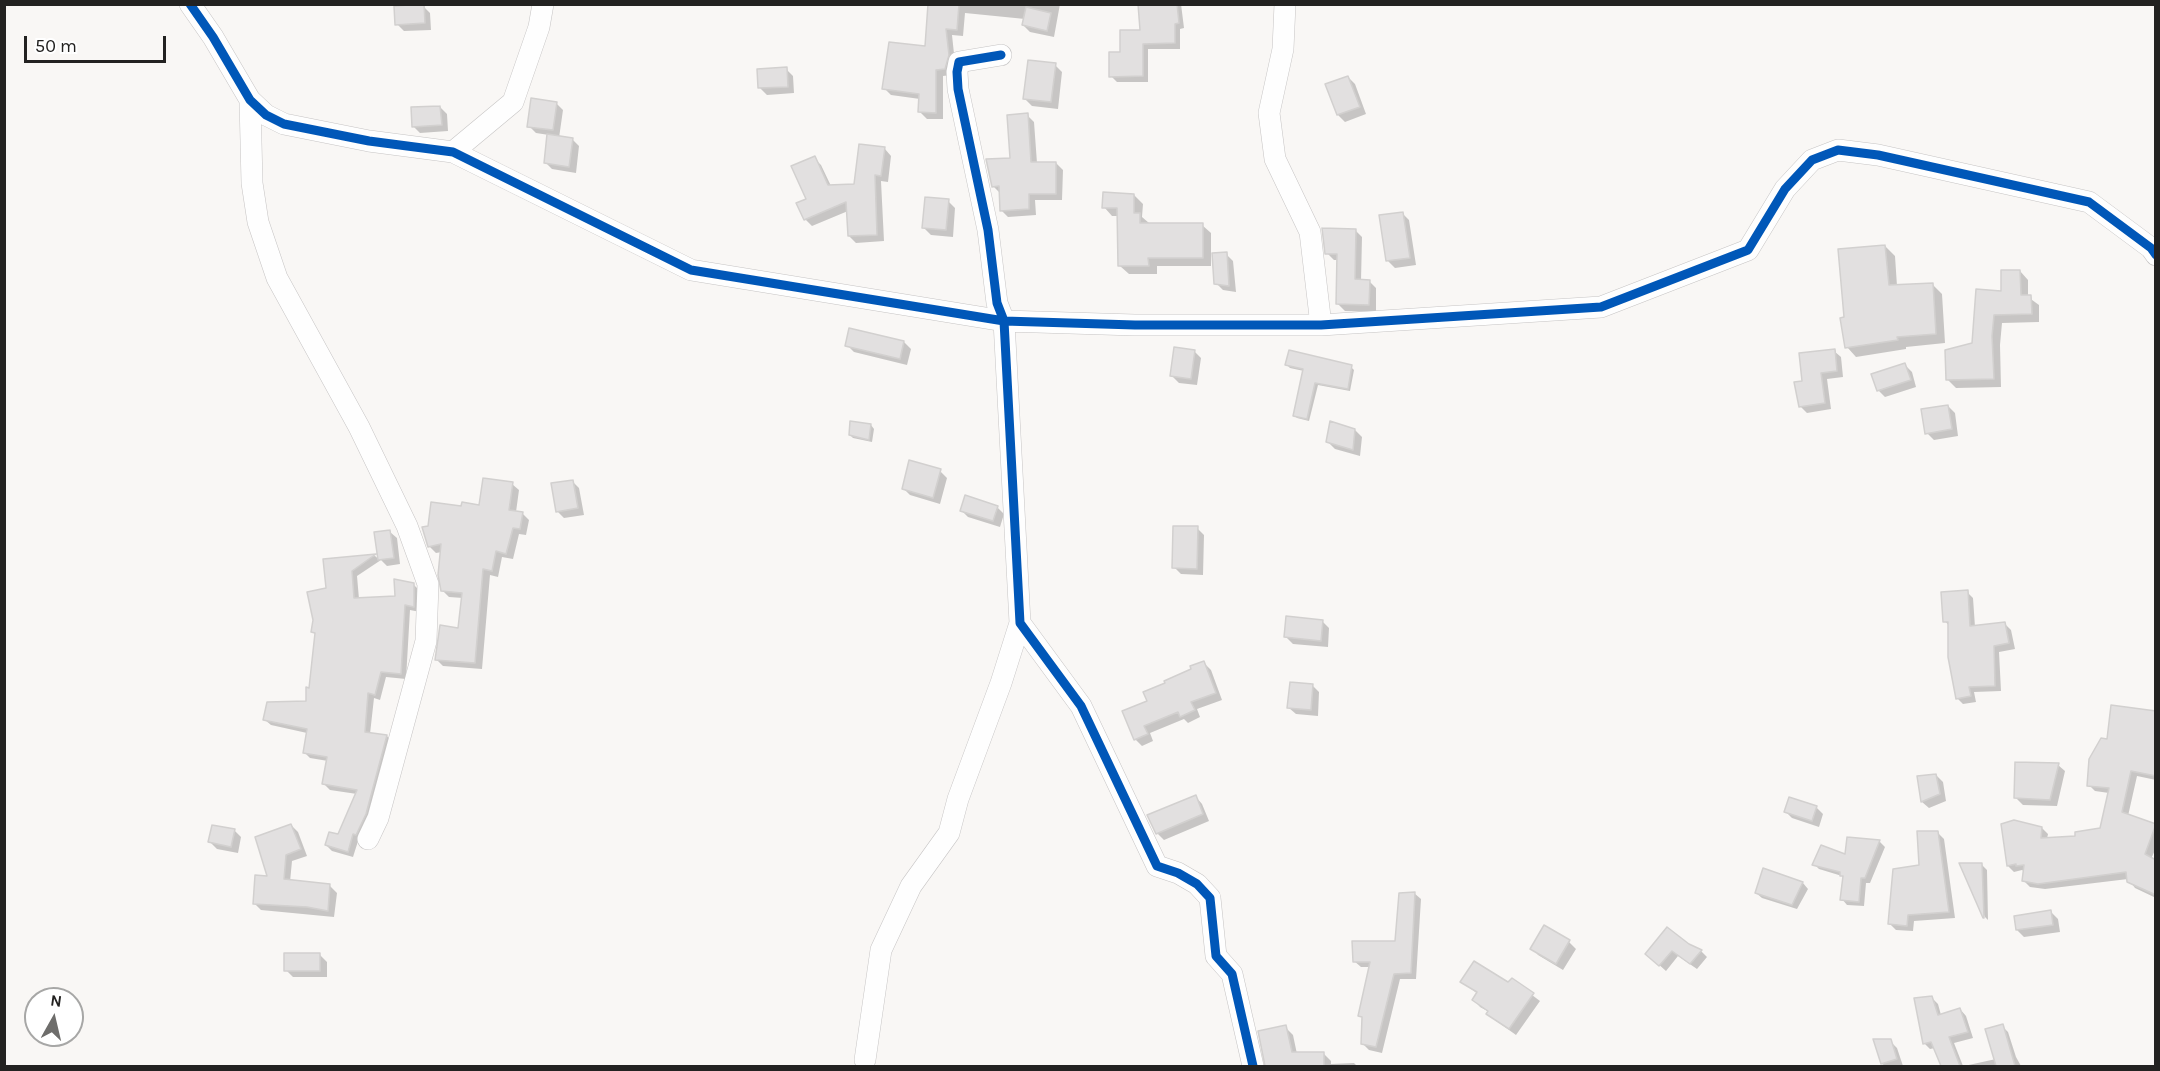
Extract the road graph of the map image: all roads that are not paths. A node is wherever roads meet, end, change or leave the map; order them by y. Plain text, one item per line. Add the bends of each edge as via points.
1 (190, 4) edge
2 (543, 4) edge
3 (1285, 4) edge
4 (1002, 55) dead end
5 (250, 100) junction
6 (453, 152) junction
7 (2156, 255) edge
8 (1004, 321) junction
9 (1321, 325) junction
10 (1020, 623) junction
11 (368, 839) dead end
12 (865, 1060) dead end
13 (1253, 1066) edge

1 - 5 street
2 - 6 street via 513,102
3 - 9 street via 1282,49 1269,113 1275,159 1310,232
4 - 8 street via 959,62 957,72 988,230 997,303
5 - 6 street via 266,115 284,124
5 - 11 street via 252,183 258,222 277,278 359,426 406,526 428,584 426,641 378,818
6 - 8 street via 691,270
7 - 9 street via 2089,202 1878,155 1838,150 1812,160 1785,189 1748,250 1601,307
8 - 9 street
8 - 10 street
10 - 12 street via 949,833 910,886 881,950
10 - 13 street via 1081,706 1157,866 1197,884 1210,898 1216,956 1232,974

